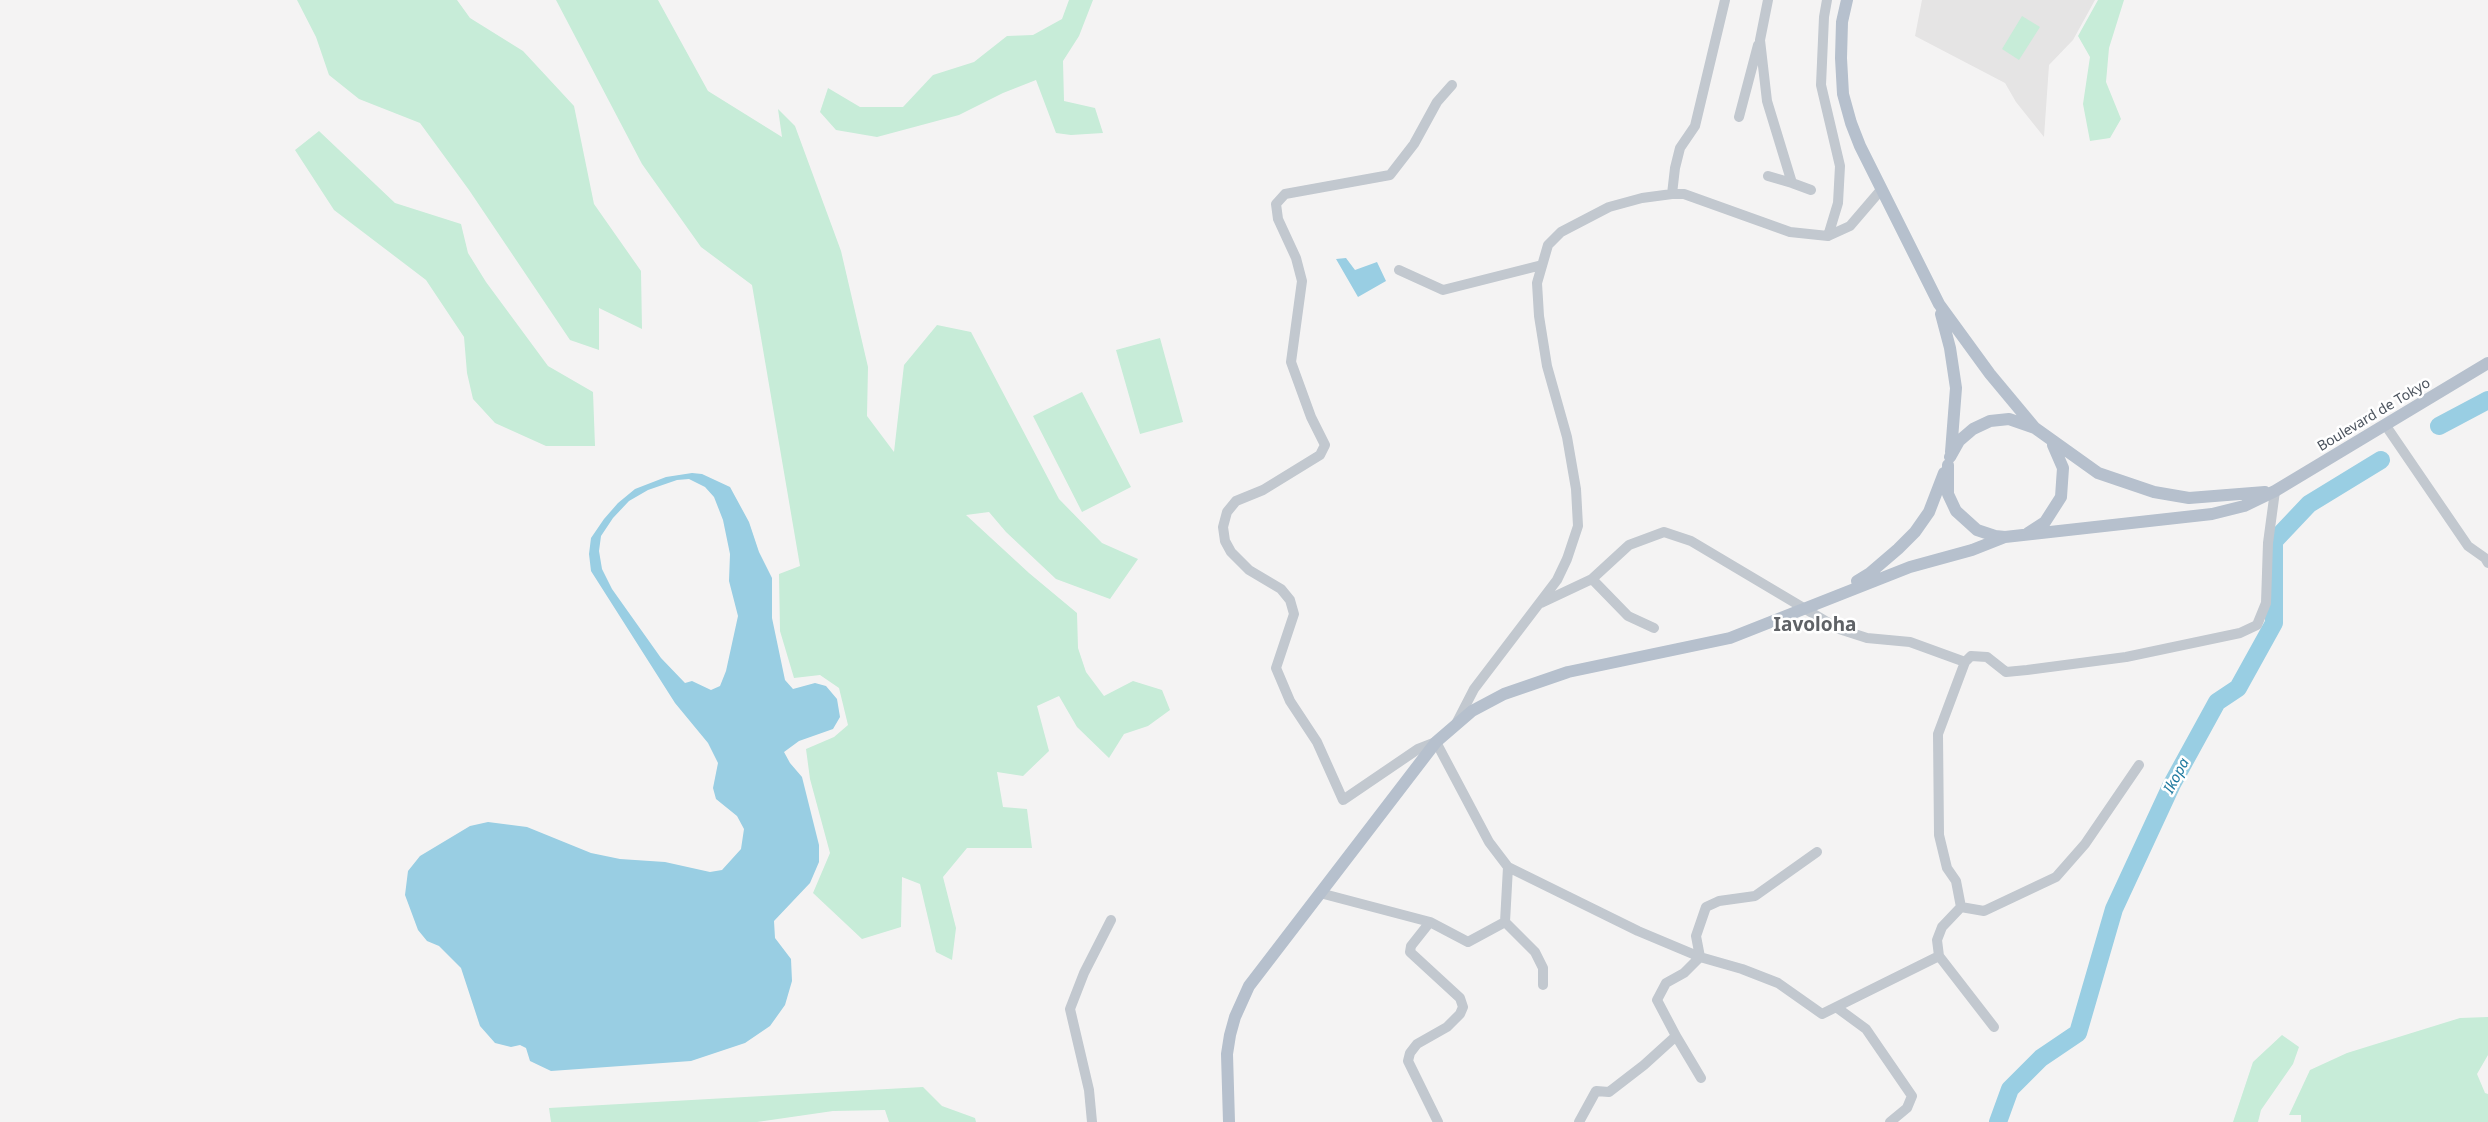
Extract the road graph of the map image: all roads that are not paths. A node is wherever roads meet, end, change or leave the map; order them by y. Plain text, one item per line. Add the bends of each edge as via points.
1 (1725, 0) edge
2 (1768, 0) edge
3 (1827, 0) edge
4 (1847, 0) edge
5 (1760, 40) junction
6 (1452, 85) dead end
7 (1740, 117) dead end
8 (1768, 176) dead end
9 (1792, 183) junction
10 (1811, 190) dead end
11 (1880, 191) junction
12 (1672, 194) junction
13 (1828, 236) junction
14 (1542, 264) junction
15 (1399, 270) dead end
16 (1939, 304) junction
17 (2488, 363) edge
18 (2386, 426) junction
19 (2035, 428) junction
20 (2051, 441) junction
21 (1949, 461) junction
22 (2275, 491) junction
23 (2019, 536) junction
24 (2005, 537) junction
25 (2488, 563) edge
26 (1592, 579) junction
27 (1821, 602) junction
28 (1540, 603) junction
29 (1806, 609) junction
30 (1654, 628) dead end
31 (1965, 662) junction
32 (1456, 724) junction
33 (1436, 742) junction
34 (2139, 765) dead end
35 (1817, 852) dead end
36 (1508, 868) junction
37 (1320, 893) junction
38 (1961, 906) junction
39 (1111, 920) dead end
40 (1430, 922) junction
41 (1505, 922) junction
42 (1939, 956) junction
43 (1700, 957) junction
44 (1544, 985) dead end
45 (1836, 1007) junction
46 (1994, 1027) dead end
47 (1676, 1036) junction
48 (1701, 1078) dead end
49 (1092, 1122) edge
50 (1229, 1122) edge
51 (1438, 1122) edge
52 (1579, 1122) edge
53 (1890, 1122) edge

1 - 12 street via 1695,126 1680,148 1674,168
2 - 5 street
3 - 13 street via 1821,85 1840,166 1838,203
4 - 11 main road via 1842,22 1843,94 1851,123
5 - 7 street
5 - 9 street via 1767,101
6 - 33 street via 1437,102 1414,144 1390,175 1284,194 1276,204 1278,219 1296,258 1302,281 1291,362 1325,445 1320,455 1263,490 1236,501 1227,512 1223,527 1225,542 1231,552 1249,570 1281,588 1290,600 1294,614 1276,668 1290,700 1317,742 1343,800 1418,748
8 - 9 street
9 - 10 street
11 - 13 street via 1850,226
11 - 16 main road
12 - 13 street via 1684,194 1790,232
12 - 14 street via 1609,207 1583,219 1561,232 1548,245
14 - 15 street via 1443,290
14 - 28 street via 1538,283 1539,316 1547,366 1567,437 1576,489 1578,526 1558,580
16 - 19 main road via 1990,374
16 - 21 main road via 1956,388
17 - 18 main road, Boulevard de Tokyo
18 - 22 main road, Boulevard de Tokyo
18 - 25 street via 2468,546
19 - 20 main road
19 - 21 main road via 2009,419 1981,424 1966,434
20 - 22 main road via 2098,473 2154,492 2189,498
20 - 23 main road via 2063,468 2061,497 2045,522
21 - 24 main road via 1948,494 1962,518 1977,530
21 - 27 main road via 1929,512 1915,532 1870,573
22 - 23 main road, Boulevard de Tokyo via 2244,506 2212,514
22 - 31 street via 2268,543 2266,603 2257,625 2240,633 2126,657 2028,670 2006,672 1987,657 1971,656
23 - 24 main road
24 - 27 main road via 1910,567
26 - 28 street
26 - 29 street via 1629,545 1664,532 1691,541
26 - 30 street via 1628,616
27 - 29 main road
28 - 32 street via 1474,690
29 - 31 street via 1839,630 1867,638 1910,642
29 - 32 main road via 1730,638 1568,672 1504,694 1472,711
31 - 38 street via 1938,734 1939,835 1947,868 1956,881
32 - 33 main road
33 - 36 street via 1489,842
33 - 37 main road
34 - 38 street via 2085,844 2056,877 1984,911
35 - 43 street via 1755,896 1719,901 1706,907 1696,936
36 - 41 street
36 - 43 street
37 - 40 street
37 - 50 main road via 1259,971 1235,1016 1227,1054
38 - 42 street via 1942,927 1937,940
39 - 49 street via 1070,1009 1089,1090
40 - 41 street via 1468,942
40 - 51 street via 1410,952 1460,998 1463,1007 1446,1027 1417,1044 1408,1061
41 - 44 street via 1535,952 1543,968
42 - 45 street
42 - 46 street
43 - 45 street via 1742,968 1778,983 1822,1014
43 - 47 street via 1684,973 1666,983 1657,1000
45 - 53 street via 1866,1029 1912,1096 1907,1108
47 - 48 street
47 - 52 street via 1609,1092 1596,1091

